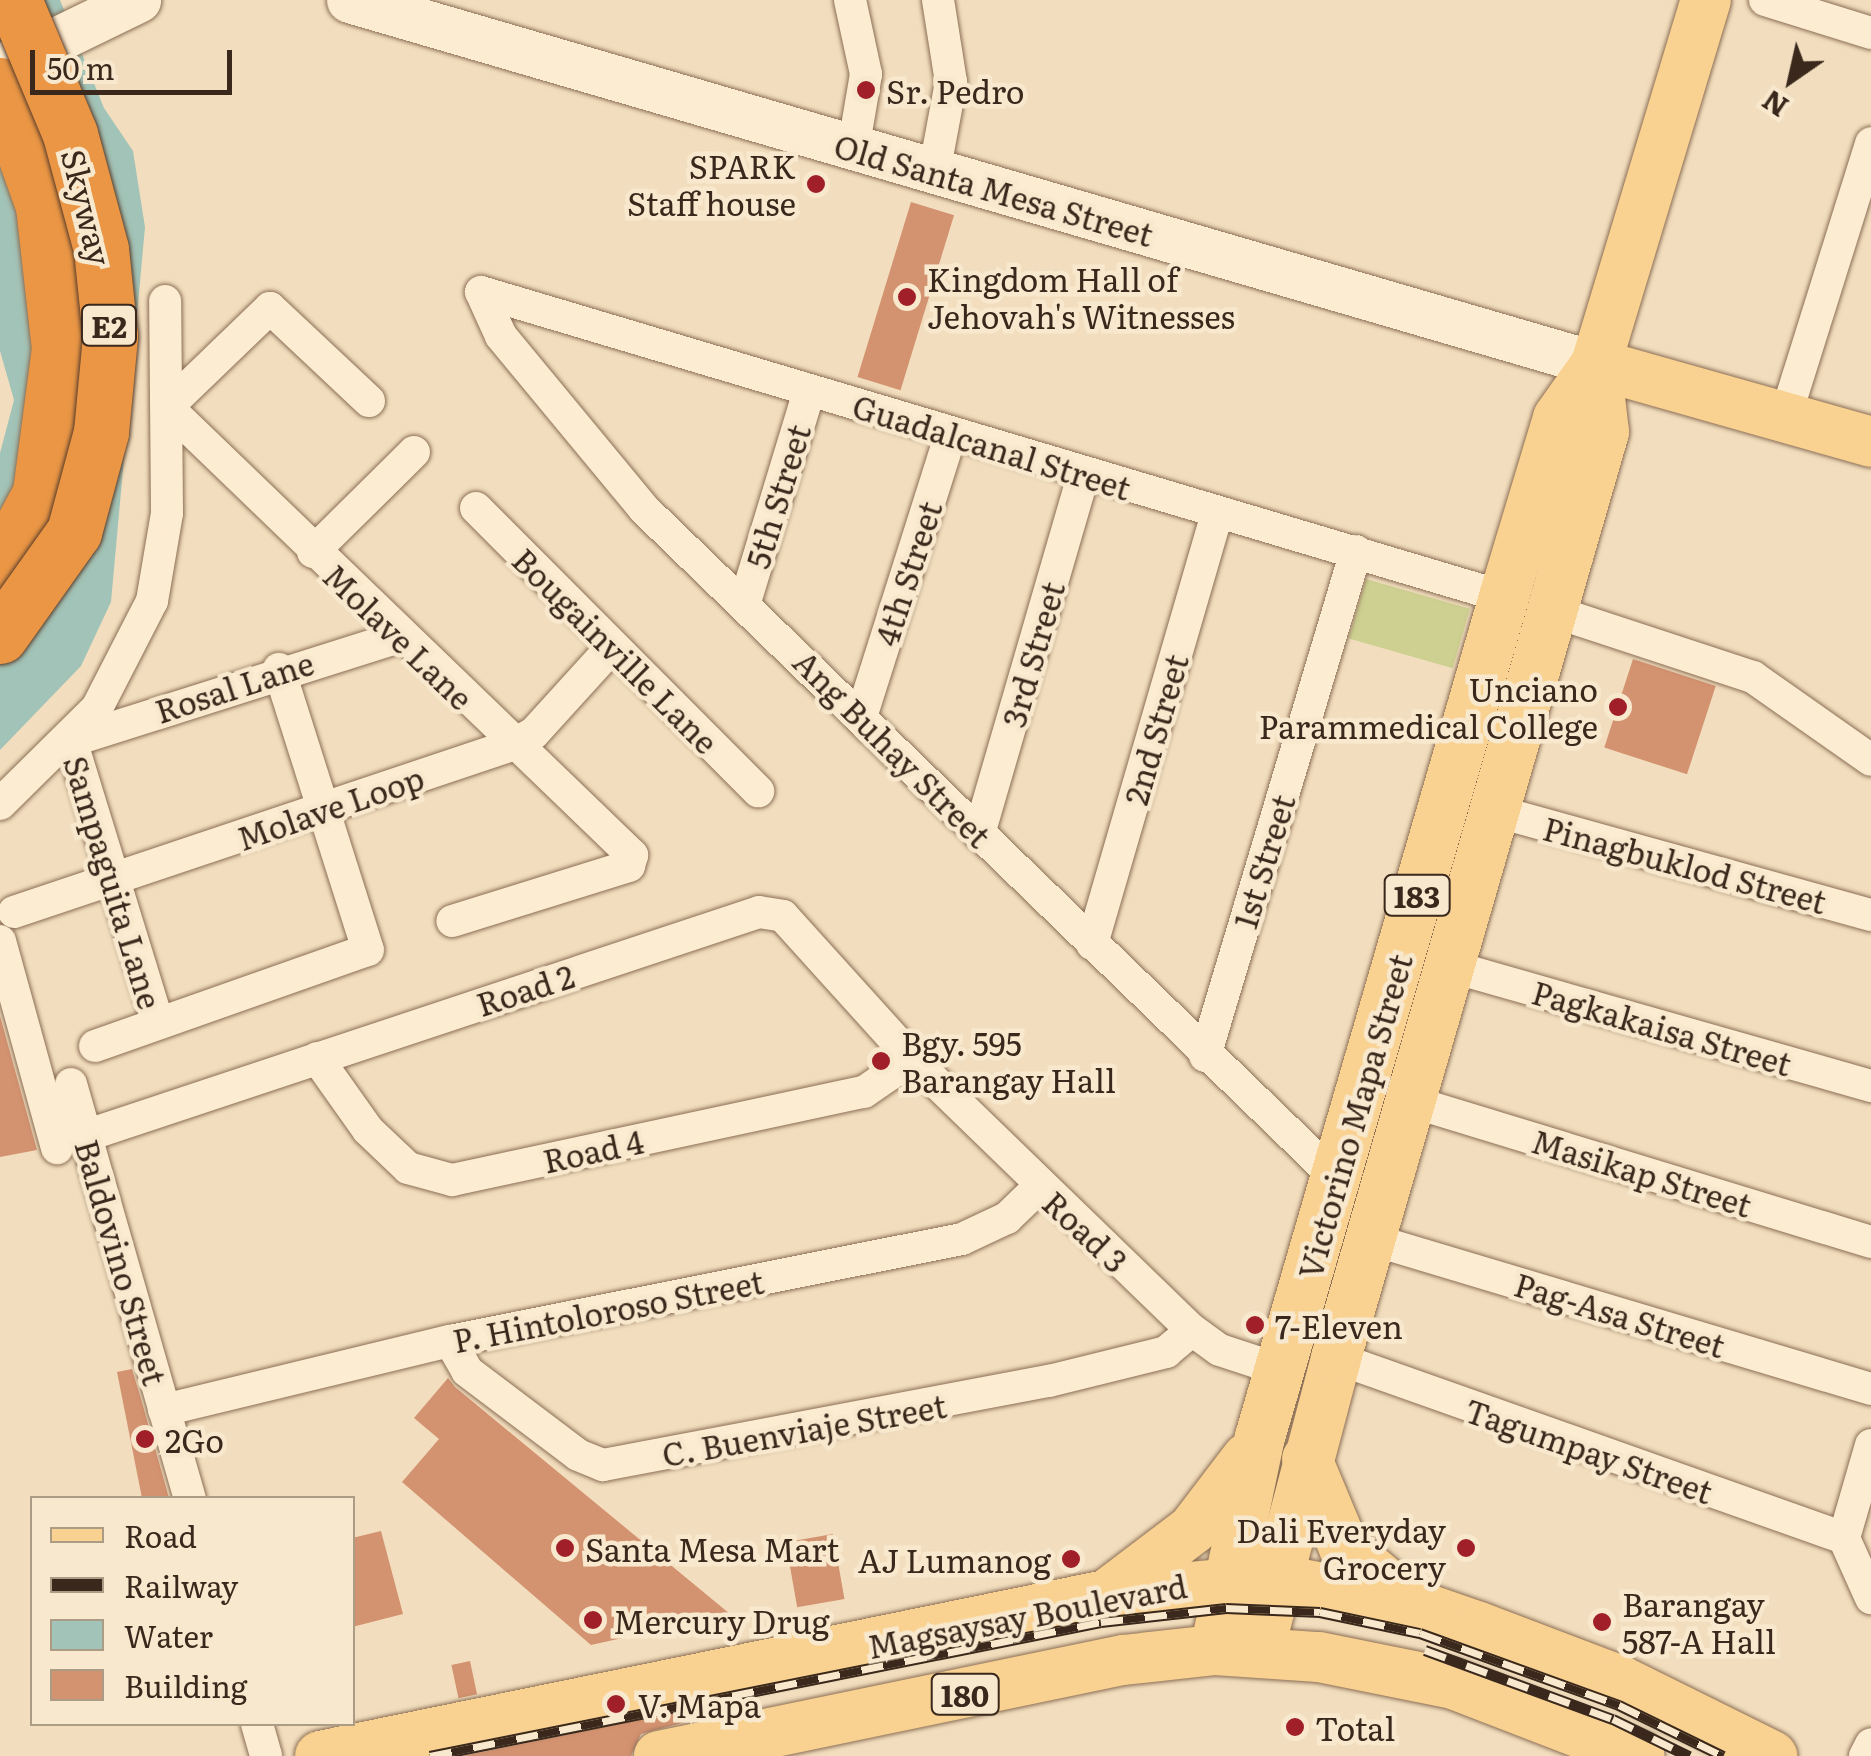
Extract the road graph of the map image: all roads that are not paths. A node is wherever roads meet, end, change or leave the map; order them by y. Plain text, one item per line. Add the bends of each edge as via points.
1 (14, 0) edge
2 (349, 0) edge
3 (850, 0) edge
4 (938, 0) edge
5 (1706, 0) edge
6 (1766, 0) edge
7 (130, 4) edge
8 (1871, 32) edge
9 (12, 67) edge
10 (1871, 144) edge
11 (853, 150) junction
12 (934, 173) junction
13 (481, 292) joint
14 (165, 301) dead end
15 (1596, 364) junction
16 (809, 390) junction
17 (369, 401) dead end
18 (167, 407) junction
19 (1785, 418) junction
20 (951, 433) junction
21 (1871, 442) edge
22 (414, 452) dead end
23 (1084, 473) junction
24 (476, 508) dead end
25 (1217, 513) junction
26 (1356, 551) junction
27 (313, 552) junction
28 (0, 568) edge
29 (1504, 597) junction
30 (746, 602) junction
31 (1552, 611) junction
32 (0, 636) edge
33 (398, 637) junction
34 (611, 648) junction
35 (279, 669) junction
36 (862, 714) junction
37 (71, 741) junction
38 (512, 746) junction
39 (1869, 751) edge
40 (758, 790) dead end
41 (0, 804) edge
42 (321, 811) junction
43 (1499, 812) junction
44 (980, 834) junction
45 (114, 880) junction
46 (1871, 915) edge
47 (452, 922) dead end
48 (7, 927) edge
49 (1092, 944) junction
50 (1453, 968) junction
51 (158, 1023) junction
52 (95, 1046) dead end
53 (1205, 1056) junction
54 (317, 1058) junction
55 (912, 1059) junction
56 (70, 1084) dead end
57 (1871, 1086) edge
58 (1413, 1102) junction
59 (71, 1142) junction
60 (1337, 1179) junction
61 (1040, 1187) junction
62 (1370, 1239) junction
63 (1871, 1242) edge
64 (1192, 1330) junction
65 (450, 1342) junction
66 (1336, 1358) junction
67 (1281, 1370) junction
68 (1871, 1389) edge
69 (164, 1410) junction
70 (1260, 1437) junction
71 (1871, 1446) edge
72 (1307, 1459) junction
73 (189, 1496) edge
74 (1844, 1538) junction
75 (1252, 1579) junction
76 (1106, 1594) junction
77 (1871, 1598) edge
78 (1421, 1606) junction
79 (1237, 1650) junction
80 (257, 1726) edge
81 (1871, 1744) edge
82 (266, 1756) edge
83 (320, 1756) edge
84 (659, 1756) edge
85 (1640, 1756) edge
86 (1772, 1756) edge
87 (1865, 1756) edge

1 - 9 highway, Skyway / E2, bridge
2 - 11 main road, Old Santa Mesa Street
3 - 11 street via 866,74
4 - 12 street via 951,82
5 - 15 main road, Victorino Mapa Street / 183
6 - 8 street
7 - 9 main road
9 - 28 highway, Skyway / E2 via 43,206 60,348 40,493
9 - 32 highway, Skyway / E2, bridge via 70,134 101,249 108,384 74,532 32,601
10 - 19 street
11 - 12 main road, Old Santa Mesa Street
12 - 15 main road, Old Santa Mesa Street
13 - 16 street, Guadalcanal Street
13 - 30 street, Ang Buhay Street via 501,336 644,508
14 - 18 street
15 - 19 main road, Old Santa Mesa Street
15 - 29 main road, Victorino Mapa Street / 183 via 1558,418
15 - 31 main road, Victorino Mapa Street / 183 via 1604,432
16 - 20 street, Guadalcanal Street
16 - 30 street, 5th Street
17 - 18 street via 270,308
18 - 27 street, Molave Lane
18 - 37 street via 167,513 152,601 126,663
19 - 21 main road, Old Santa Mesa Street
20 - 23 street, Guadalcanal Street
20 - 36 street, 4th Street
22 - 27 street
23 - 25 street, Guadalcanal Street
23 - 44 street, 3rd Street
24 - 34 street, Bougainville Lane
25 - 26 street, Guadalcanal Street
25 - 49 street, 2nd Street
26 - 29 street, Guadalcanal Street
26 - 53 street, 1st Street
27 - 33 street, Molave Lane
29 - 60 main road, Victorino Mapa Street / 183
30 - 36 street, Ang Buhay Street
31 - 39 street via 1753,677
31 - 43 main road, Victorino Mapa Street / 183
33 - 35 street, Rosal Lane
33 - 38 street, Molave Lane
34 - 38 street, Molave Loop via 534,733
34 - 40 street, Bougainville Lane
35 - 37 street, Rosal Lane
35 - 42 street
36 - 44 street, Ang Buhay Street
37 - 41 street
37 - 45 street, Sampaguita Lane
38 - 42 street, Molave Loop
38 - 47 street, Molave Lane via 633,861
42 - 45 street, Molave Loop
42 - 51 street via 368,950
43 - 46 street, Pinagbuklod Street
43 - 50 main road, Victorino Mapa Street / 183
44 - 49 street, Ang Buhay Street
45 - 48 street, Molave Loop
45 - 51 street, Sampaguita Lane
48 - 59 street
49 - 53 street, Ang Buhay Street
50 - 57 street, Pagkakaisa Street
50 - 58 main road, Victorino Mapa Street / 183
51 - 52 street
53 - 60 street, Ang Buhay Street
54 - 55 street, Road 4 via 368,1130 408,1168 452,1180 864,1092
54 - 55 street, Road 2 via 759,912 801,928
54 - 59 street, Road 2
55 - 61 street, Road 3
56 - 59 street, Baldovino Street
58 - 62 main road, Victorino Mapa Street / 183
58 - 63 street, Masikap Street
59 - 69 street, Baldovino Street
60 - 67 main road, Victorino Mapa Street / 183
61 - 64 street, Road 3
61 - 65 street, P. Hintoloroso Street via 1007,1218 962,1240
62 - 66 main road, Victorino Mapa Street / 183
62 - 68 street, Pag-Asa Street
64 - 65 street, C. Buenviaje Street via 1166,1352 1049,1381 603,1464 578,1455 467,1371
64 - 67 street, Road 3 via 1220,1350
65 - 69 street, P. Hintoloroso Street
66 - 72 main road, Victorino Mapa Street / 183
66 - 74 street, Tagumpay Street
67 - 70 main road, Victorino Mapa Street / 183
69 - 73 street, Baldovino Street
70 - 75 main road, Victorino Mapa Street / 183
70 - 76 main road via 1192,1529
71 - 74 street
72 - 75 main road, Victorino Mapa Street / 183
72 - 78 main road via 1344,1548
74 - 77 street
75 - 76 main road, Magsaysay Boulevard / 180
75 - 78 main road, Magsaysay Boulevard / 180
75 - 79 main road, Victorino Mapa Street / 183
76 - 83 main road, Magsaysay Boulevard / 180
78 - 86 main road, Magsaysay Boulevard / 180 via 1570,1659
79 - 84 main road, Magsaysay Boulevard / 180 via 1123,1660
79 - 85 main road, Magsaysay Boulevard / 180 via 1454,1684
80 - 82 street
81 - 87 street

